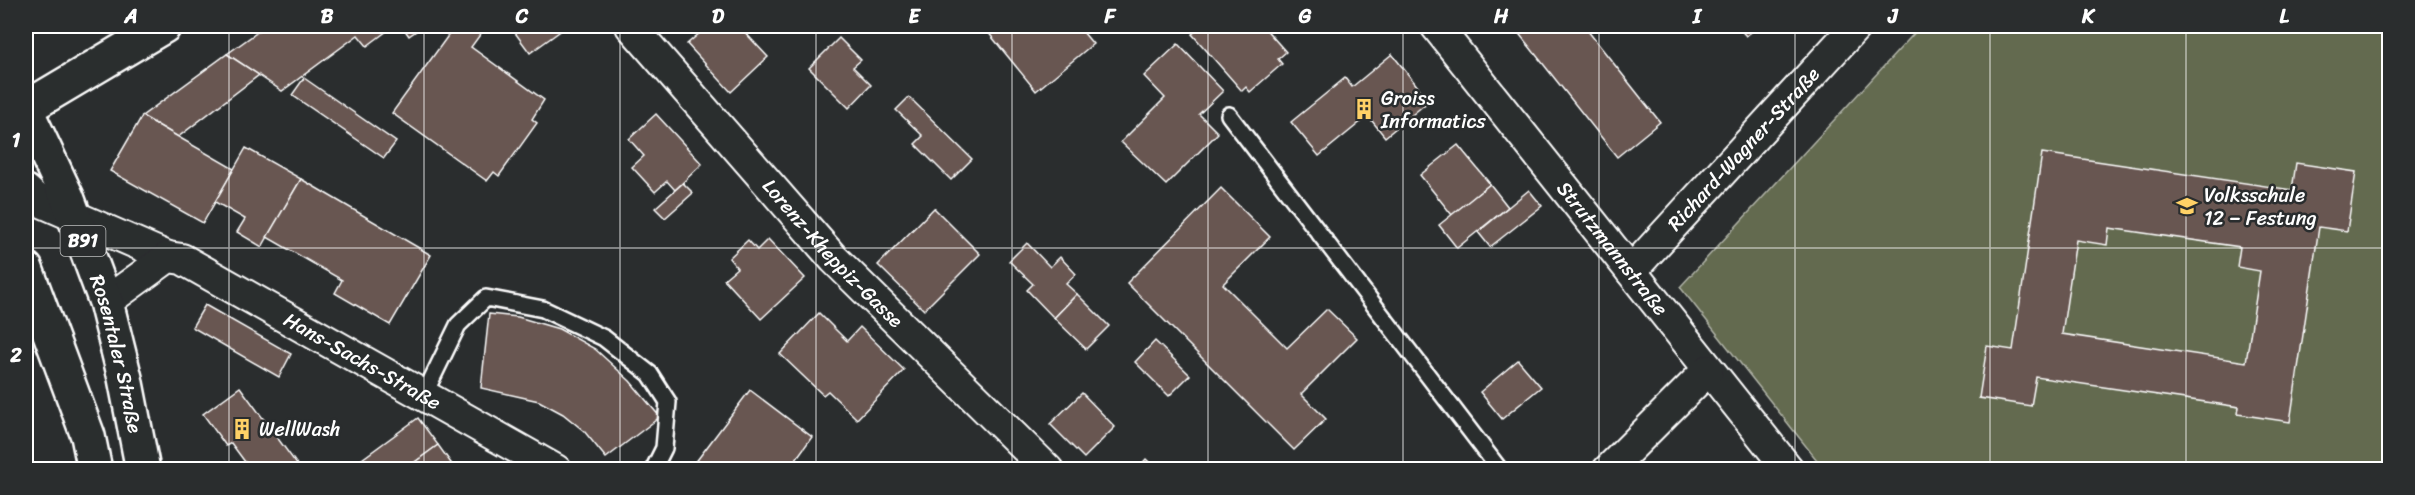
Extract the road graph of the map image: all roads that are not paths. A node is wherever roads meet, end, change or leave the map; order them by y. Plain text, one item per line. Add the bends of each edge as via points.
1 (164, 26) edge
2 (631, 26) edge
3 (1436, 26) edge
4 (1856, 26) edge
5 (26, 109) edge
6 (1229, 115) dead end
7 (29, 195) edge
8 (74, 216) junction
9 (168, 257) junction
10 (26, 269) edge
11 (1631, 271) junction
12 (106, 302) junction
13 (26, 306) edge
14 (54, 342) junction
15 (1708, 370) junction
16 (424, 394) junction
17 (95, 470) edge
18 (143, 470) edge
19 (556, 470) edge
20 (653, 470) edge
21 (1048, 470) edge
22 (1500, 470) edge
23 (1608, 470) edge
24 (1789, 470) edge

1 - 5 main road
2 - 21 street, Lorenz-Kheppiz-Gasse via 834,259
3 - 11 street, Strutzmannstraße
4 - 11 street, Richard-Wagner-Straße
5 - 8 main road, Rosentaler Straße / B91
6 - 22 lane
7 - 8 street, Hans-Sachs-Straße
8 - 9 street, Hans-Sachs-Straße
8 - 12 main road, Rosentaler Straße / B91
9 - 12 street
9 - 16 street, Hans-Sachs-Straße via 182,259
10 - 14 main road
11 - 15 street, Strutzmannstraße
12 - 18 main road, Rosentaler Straße / B91
13 - 14 main road
14 - 17 main road via 88,436
15 - 23 street
15 - 24 street, Strutzmannstraße
16 - 19 street, Hans-Sachs-Straße
16 - 20 lane via 458,326 486,298 543,309 604,338 650,374 668,402 664,448

